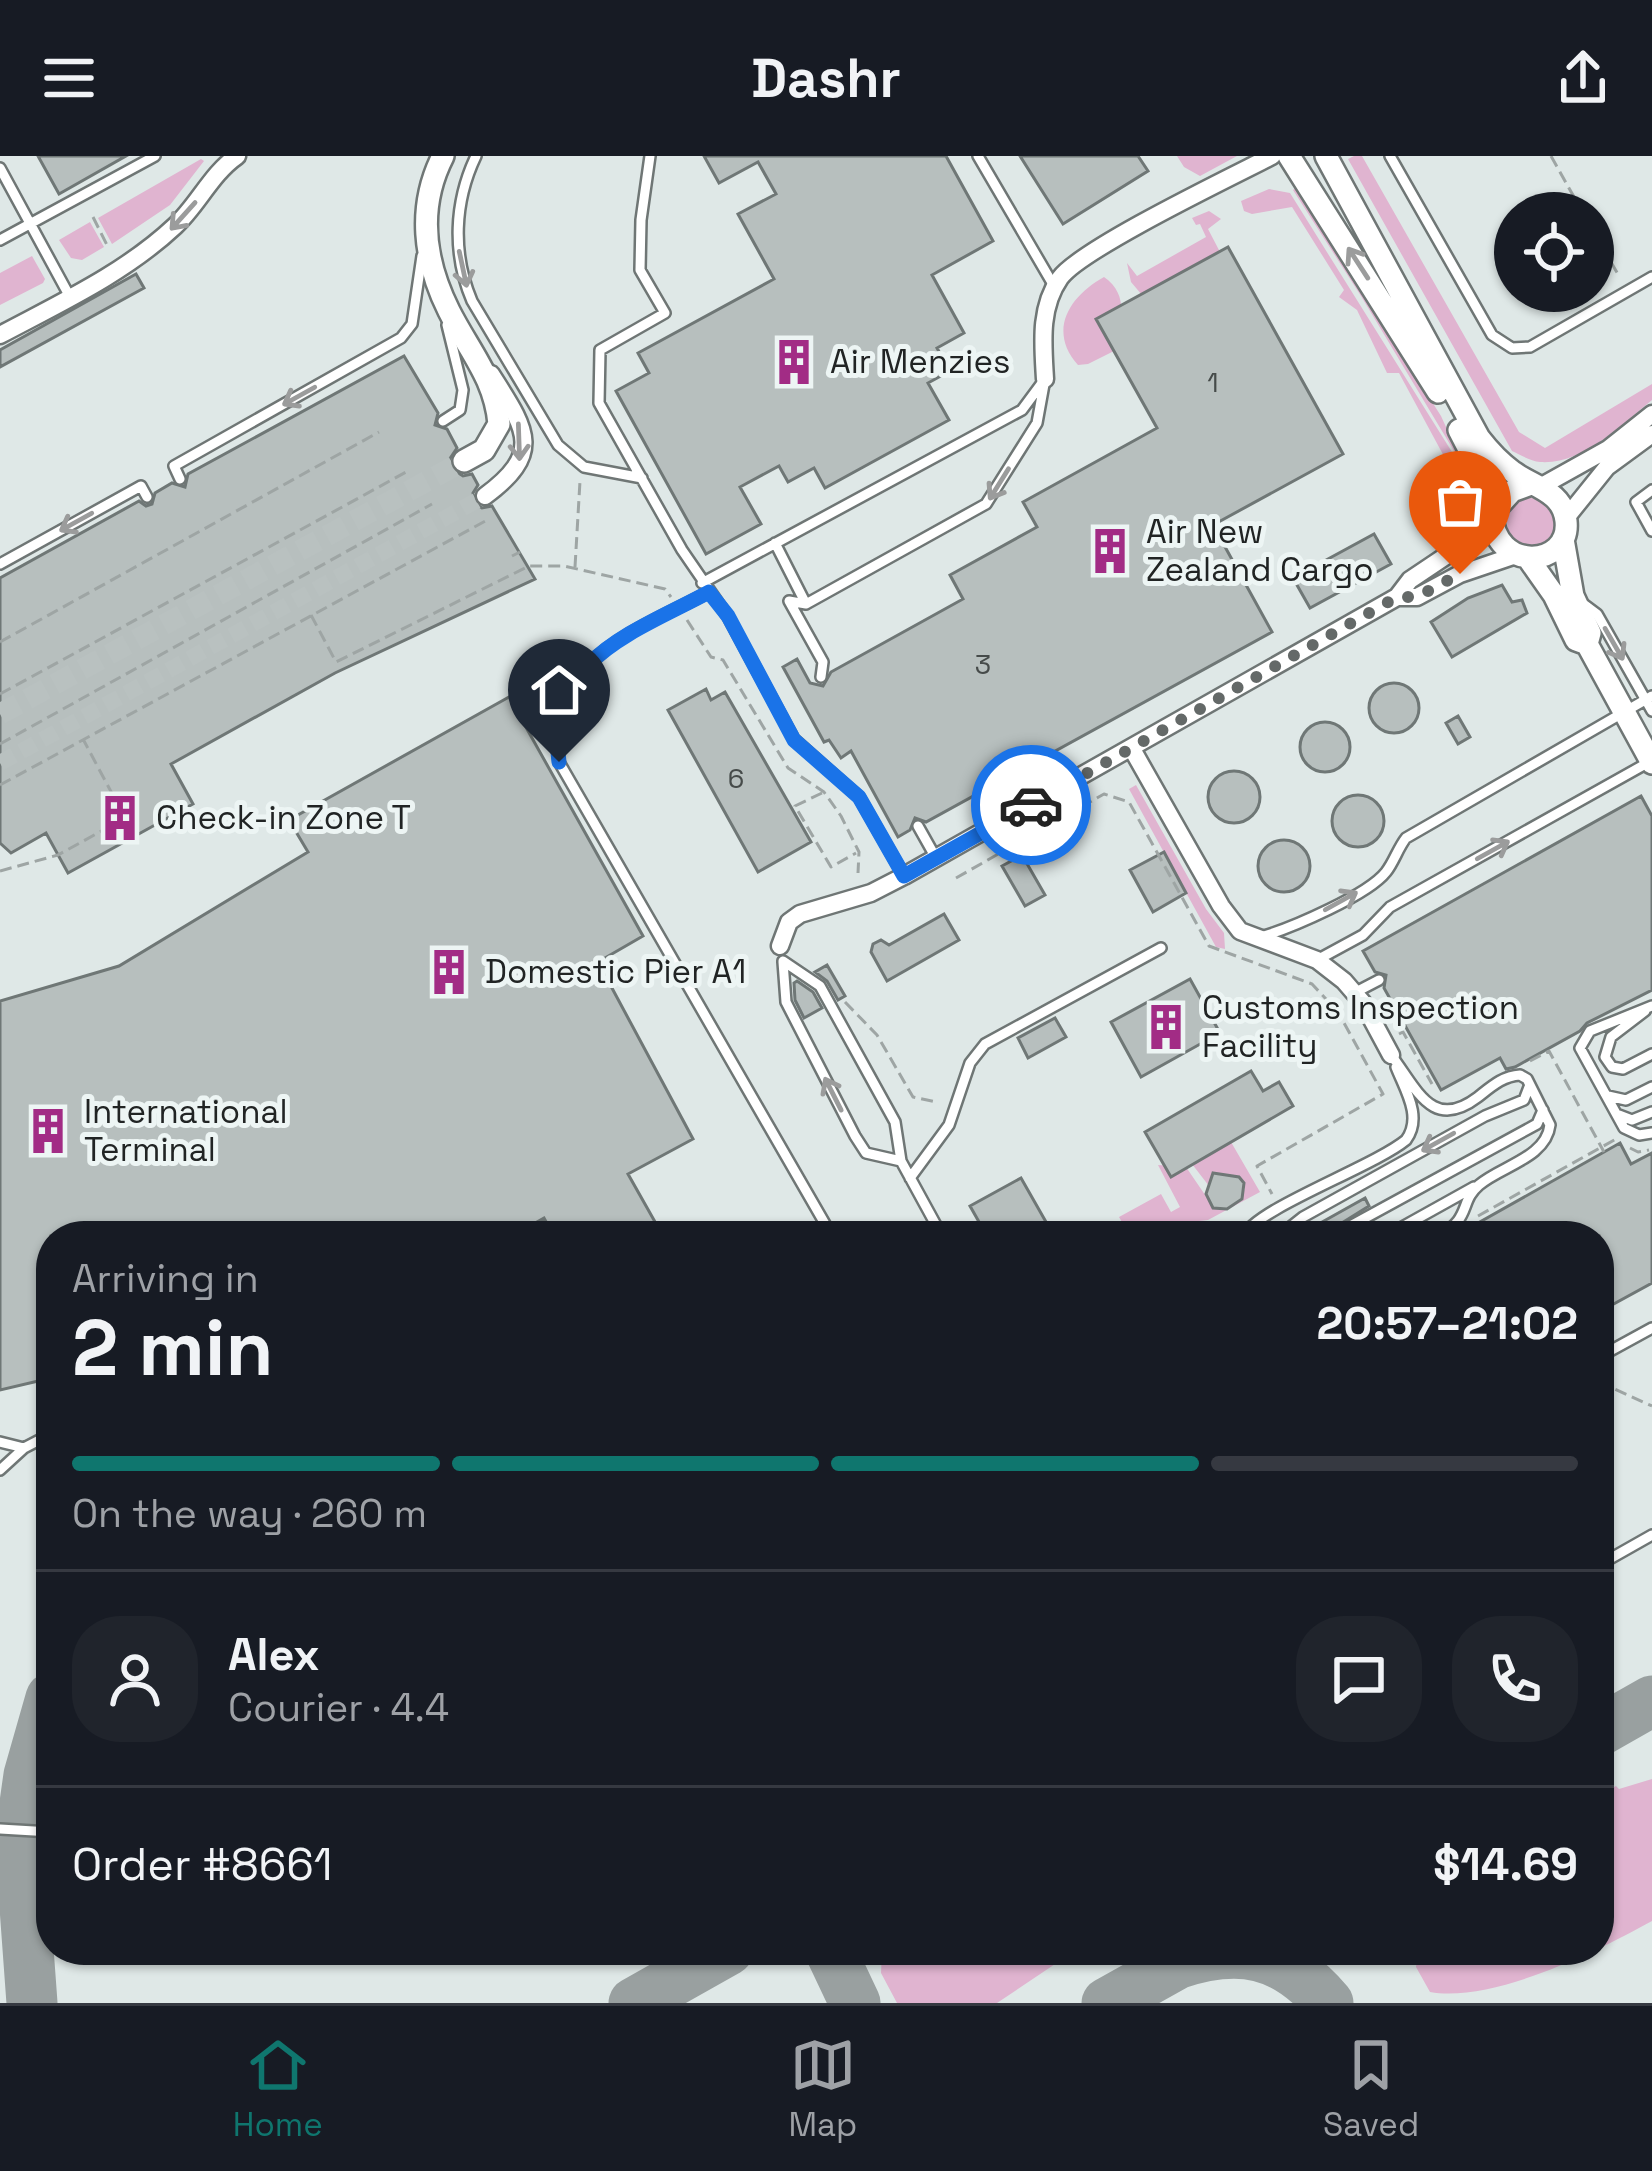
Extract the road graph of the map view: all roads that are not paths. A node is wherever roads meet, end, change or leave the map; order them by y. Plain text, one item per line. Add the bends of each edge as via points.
1 (155, 156) edge
2 (237, 156) edge
3 (443, 156) edge
4 (476, 156) edge
5 (650, 156) edge
6 (978, 156) edge
7 (1271, 156) edge
8 (1289, 156) edge
9 (1326, 156) edge
10 (1390, 156) edge
11 (0, 168) edge
12 (30, 224) junction
13 (0, 240) edge
14 (424, 240) junction
15 (1652, 277) edge
16 (1055, 287) junction
17 (70, 297) junction
18 (447, 308) junction
19 (0, 334) edge
20 (1045, 379) junction
21 (1652, 414) edge
22 (443, 421) dead end
23 (1652, 434) edge
24 (464, 461) tunnel mouth
25 (642, 478) junction
26 (179, 479) dead end
27 (1536, 485) junction
28 (1652, 490) edge
29 (484, 496) tunnel mouth
30 (147, 497) dead end
31 (1492, 519) junction
32 (1564, 529) junction
33 (1652, 531) edge
34 (775, 543) junction
35 (1522, 557) junction
36 (0, 564) edge
37 (706, 587) junction
38 (1573, 596) junction
39 (1397, 597) junction
40 (806, 604) junction
41 (1587, 644) junction
42 (823, 662) junction
43 (838, 668) dead end
44 (820, 677) dead end
45 (1649, 698) edge
46 (1623, 711) junction
47 (1652, 711) edge
48 (1132, 749) junction
49 (1652, 762) edge
50 (918, 826) dead end
51 (936, 858) junction
52 (904, 876) junction
53 (1256, 938) junction
54 (1161, 947) dead end
55 (781, 954) junction
56 (1317, 960) junction
57 (1379, 980) dead end
58 (1354, 993) junction
59 (1650, 1006) edge
60 (1652, 1054) edge
61 (1391, 1055) junction
62 (1527, 1080) junction
63 (1652, 1088) edge
64 (1602, 1090) junction
65 (1541, 1105) junction
66 (1615, 1112) junction
67 (1652, 1112) edge
68 (1652, 1133) edge
69 (901, 1160) junction
70 (910, 1178) junction
71 (1479, 1184) junction
72 (823, 1221) edge
73 (934, 1221) edge
74 (1254, 1221) edge
75 (1297, 1221) edge
76 (1359, 1221) edge
77 (1413, 1221) edge
78 (1461, 1221) edge
79 (1652, 1328) edge
80 (1614, 1349) edge
81 (0, 1442) edge
82 (36, 1442) edge
83 (24, 1448) junction
84 (0, 1470) edge
85 (1652, 1535) edge
86 (1614, 1556) edge
87 (0, 1829) edge
88 (36, 1831) edge

1 - 12 lane
2 -> 17 street via 162,237
3 - 14 street
4 -> 25 lane via 458,226 472,301 558,445 584,467
5 - 25 lane via 640,270 664,313 600,350 599,373 599,403
6 - 16 lane
7 - 16 street via 1084,257
31 -> 8 street via 1476,463 1448,410
9 - 27 street via 1473,427 1490,452
10 - 15 lane via 1501,343 1530,346
11 - 12 lane
12 - 13 lane
12 - 17 lane
14 - 18 street
14 -> 26 lane via 412,324 401,338 174,466
16 - 20 street via 1044,320
17 - 19 street
18 - 22 lane via 463,391 460,410
18 - 24 street via 488,375 497,406 494,436
18 -> 29 street via 515,411 524,443 518,470
20 - 34 lane via 1022,410
20 -> 40 lane via 1037,423 986,504
21 - 27 street via 1608,448
23 - 32 street via 1607,467
25 - 37 lane
27 - 31 street via 1512,490
27 - 32 street via 1556,498
28 - 33 lane via 1636,502
30 -> 36 lane via 140,486
31 - 35 street via 1500,542
31 - 39 street
32 - 35 street via 1547,554
32 - 38 street
34 - 37 lane
34 - 40 lane
35 - 39 street via 1460,574 1417,597
35 - 41 street via 1554,595 1576,640
37 - 52 lane via 794,740 859,797
37 - 72 lane via 585,665 556,726 559,762
38 - 41 street
38 -> 45 lane via 1597,614
39 - 48 street
40 - 42 lane via 789,601
41 - 46 street
42 - 43 lane
42 - 44 lane
45 - 46 lane
45 - 47 lane
46 - 49 street
53 -> 46 lane via 1374,883 1406,838
48 - 51 street
48 - 53 street via 1221,906
56 -> 49 lane via 1363,935 1390,907
50 - 51 lane
51 - 52 street
52 - 55 street via 800,914 789,922
53 - 56 street
54 - 70 lane via 985,1044 949,1125
55 - 69 lane via 820,986 895,1122
69 -> 55 lane via 866,1153 855,1136 786,1002
56 - 58 street
57 - 58 lane
58 - 61 street
59 - 60 lane via 1612,1037 1605,1057 1623,1069
59 - 64 lane via 1585,1036 1582,1055
61 - 62 lane via 1443,1112 1508,1076
61 - 74 lane via 1414,1118 1411,1134
62 - 65 lane
62 -> 75 lane via 1524,1100
63 - 64 lane via 1626,1100
64 - 66 lane
65 - 71 lane via 1550,1125 1544,1142
65 - 76 lane via 1537,1124
66 - 67 lane via 1632,1120
66 - 68 lane via 1627,1131
69 - 70 lane
70 - 73 lane
71 - 77 lane
71 - 78 lane
79 - 80 lane
81 - 83 lane
82 - 83 lane
83 - 84 lane
85 - 86 lane
87 - 88 lane

